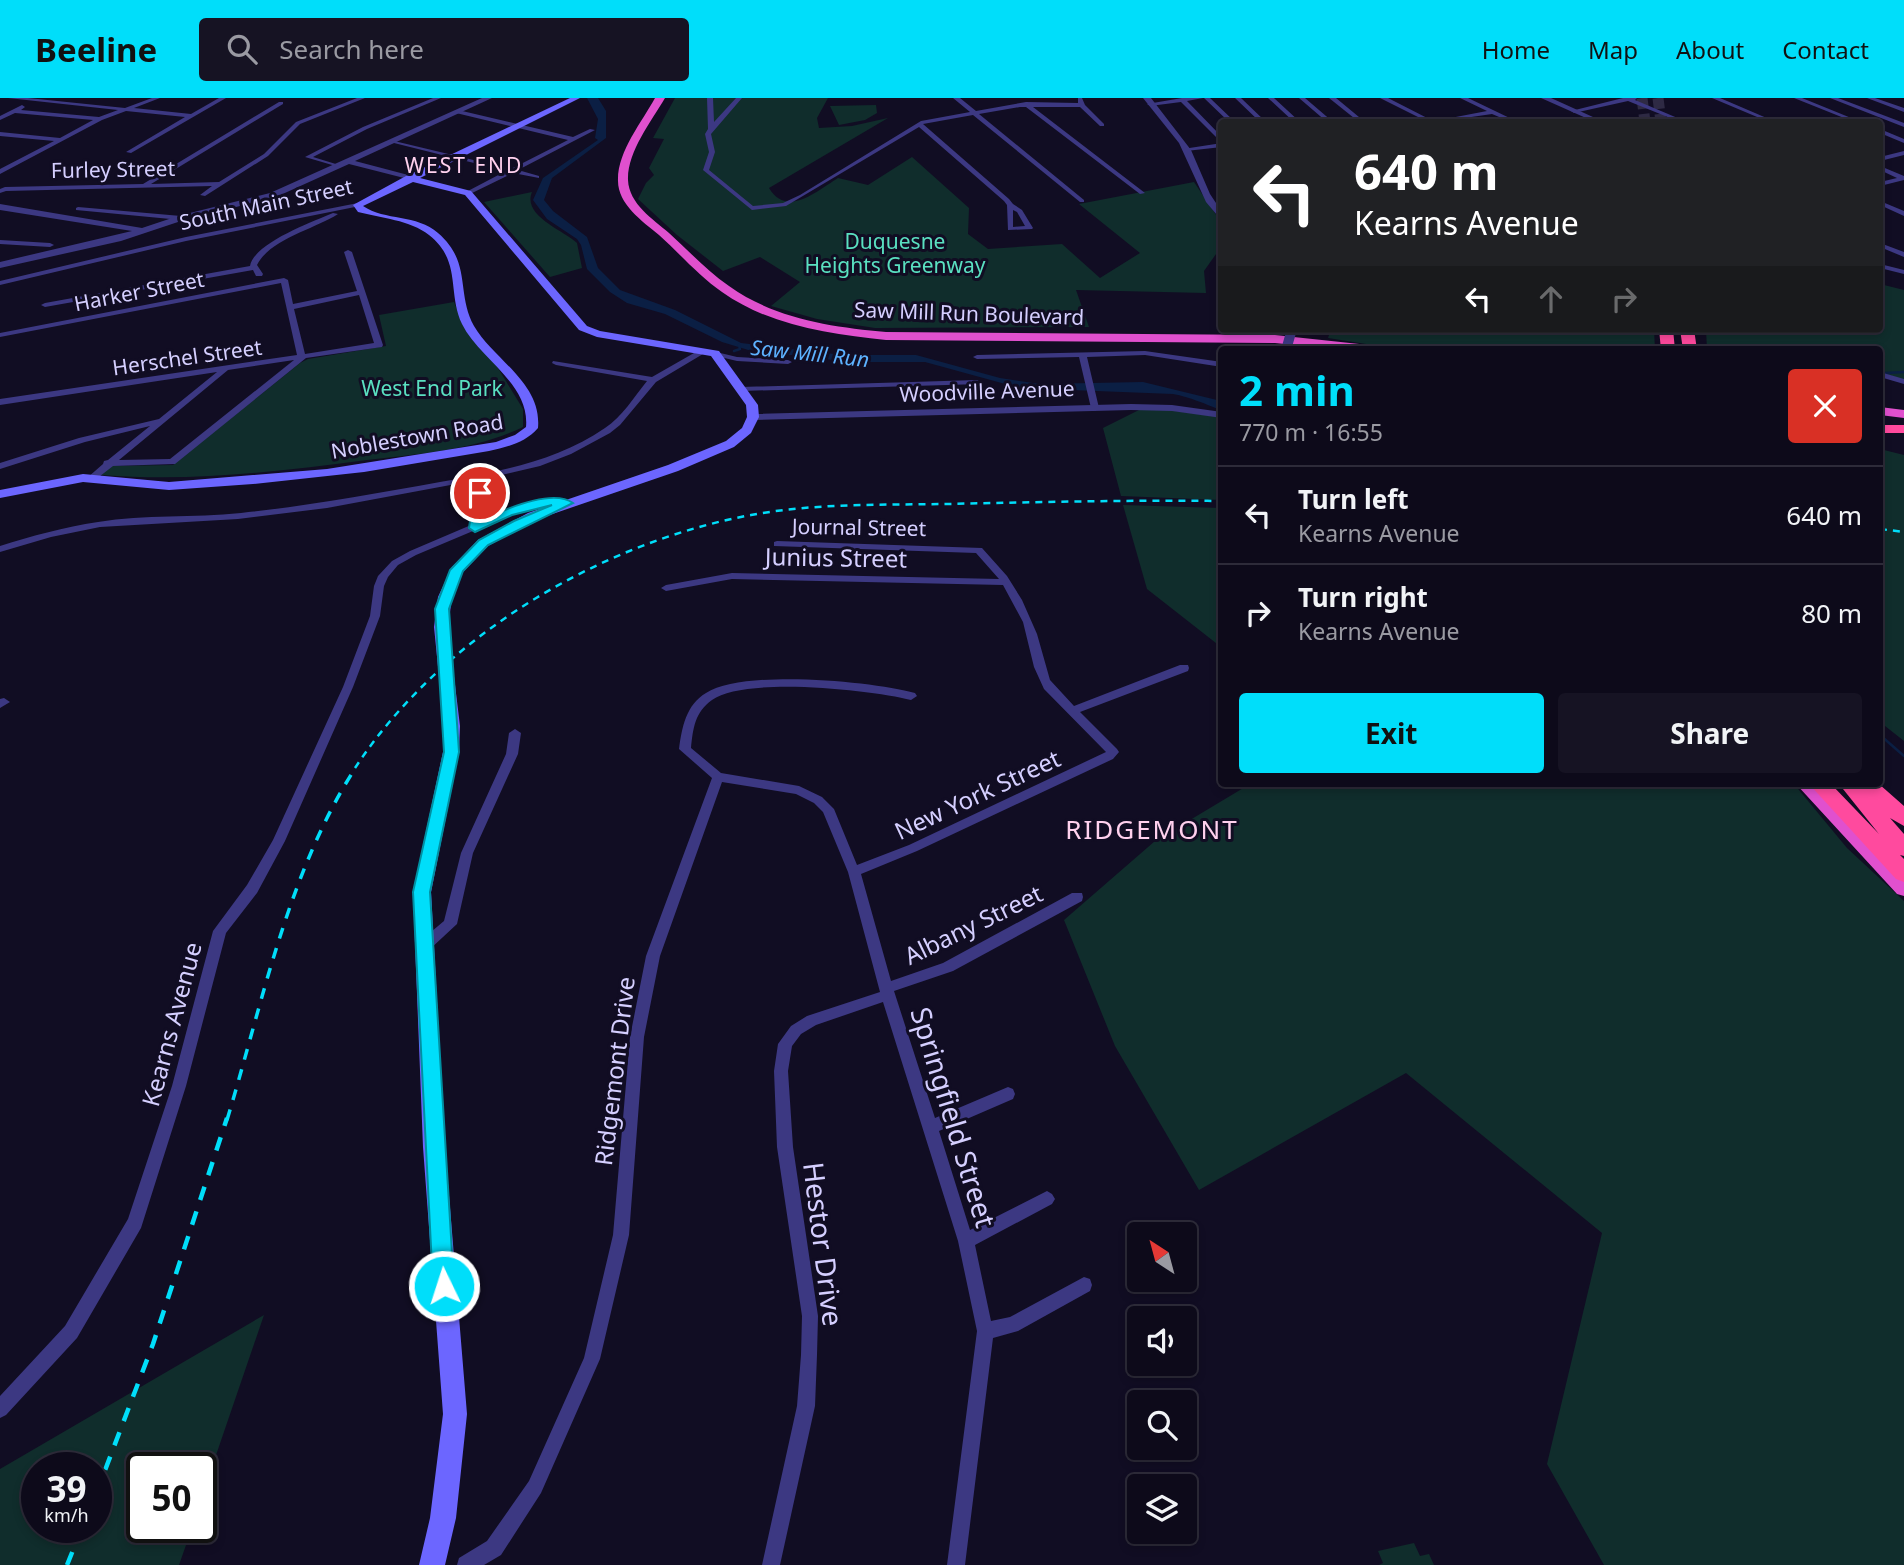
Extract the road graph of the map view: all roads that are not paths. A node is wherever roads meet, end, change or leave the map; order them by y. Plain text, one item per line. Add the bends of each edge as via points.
1 (11, 98) edge
2 (157, 98) edge
3 (223, 98) edge
4 (362, 98) edge
5 (438, 98) edge
6 (488, 98) edge
7 (576, 98) edge
8 (651, 98) edge
9 (660, 98) edge
10 (671, 98) edge
11 (710, 98) edge
12 (739, 98) edge
13 (956, 98) edge
14 (1200, 98) edge
15 (1207, 98) edge
16 (1238, 98) edge
17 (1271, 98) edge
18 (1303, 98) edge
19 (1332, 98) edge
20 (1383, 98) edge
21 (1463, 98) edge
22 (1545, 98) edge
23 (1630, 98) edge
24 (1715, 98) edge
25 (1797, 98) edge
26 (1833, 98) edge
27 (1870, 98) edge
28 (39, 99) edge
29 (1182, 100) junction
30 (1904, 100) edge
31 (1081, 101) edge
32 (1148, 101) edge
33 (1025, 102) edge
34 (281, 103) dead end
35 (1889, 104) junction
36 (123, 109) junction
37 (1904, 110) edge
38 (16, 111) junction
39 (646, 111) joint
40 (1574, 111) junction
41 (458, 112) junction
42 (1493, 112) junction
43 (974, 113) junction
44 (192, 116) junction
45 (0, 118) edge
46 (100, 119) junction
47 (1229, 119) edge
48 (1260, 119) edge
49 (1294, 119) edge
50 (1327, 119) edge
51 (1358, 119) edge
52 (1426, 119) edge
53 (1456, 119) edge
54 (1508, 119) edge
55 (1593, 119) edge
56 (1678, 119) edge
57 (1766, 119) edge
58 (1850, 119) edge
59 (919, 124) junction
60 (1102, 125) dead end
61 (1904, 125) edge
62 (519, 126) junction
63 (711, 129) junction
64 (592, 130) dead end
65 (1883, 132) edge
66 (0, 134) edge
67 (573, 139) junction
68 (1218, 139) edge
69 (61, 140) junction
70 (392, 141) junction
71 (1904, 141) edge
72 (1218, 144) edge
73 (1186, 149) junction
74 (129, 152) dead end
75 (1904, 153) edge
76 (631, 154) junction
77 (455, 156) junction
78 (1883, 158) edge
79 (347, 161) junction
80 (0, 163) edge
81 (15, 165) junction
82 (337, 166) junction
83 (33, 167) dead end
84 (1883, 169) edge
85 (512, 171) junction
86 (0, 172) edge
87 (537, 177) dead end
88 (409, 178) junction
89 (1904, 178) edge
90 (1883, 183) edge
91 (221, 184) junction
92 (142, 186) junction
93 (2, 190) edge
94 (468, 193) junction
95 (1142, 193) dead end
96 (202, 195) dead end
97 (1082, 201) dead end
98 (1009, 203) dead end
99 (358, 205) junction
100 (1883, 205) edge
101 (0, 207) edge
102 (78, 209) dead end
103 (1218, 213) edge
104 (1904, 214) edge
105 (181, 218) junction
106 (143, 231) junction
107 (0, 242) edge
108 (50, 245) dead end
109 (1883, 245) edge
110 (348, 252) dead end
111 (1904, 255) edge
112 (0, 265) edge
113 (1883, 267) edge
114 (254, 268) junction
115 (1904, 272) edge
116 (284, 280) junction
117 (0, 283) edge
118 (361, 292) junction
119 (45, 305) dead end
120 (291, 307) junction
121 (0, 335) edge
122 (1270, 346) edge
123 (1343, 346) edge
124 (710, 352) junction
125 (1082, 354) junction
126 (977, 357) dead end
127 (302, 358) junction
128 (788, 362) dead end
129 (556, 363) dead end
130 (1218, 364) edge
131 (224, 370) junction
132 (1883, 375) edge
133 (653, 380) junction
134 (977, 382) dead end
135 (1904, 382) edge
136 (741, 388) junction
137 (0, 402) edge
138 (1095, 408) junction
139 (1883, 411) edge
140 (1218, 414) edge
141 (1904, 414) edge
142 (753, 416) junction
143 (1883, 420) edge
144 (162, 421) junction
145 (1904, 422) edge
146 (1883, 429) edge
147 (1904, 429) edge
148 (107, 463) junction
149 (0, 466) edge
150 (92, 478) junction
151 (476, 478) junction
152 (0, 494) edge
153 (566, 503) junction
154 (475, 528) junction
155 (777, 544) dead end
156 (0, 549) edge
157 (1006, 582) junction
158 (666, 587) dead end
159 (1184, 668) dead end
160 (911, 696) dead end
161 (1072, 712) junction
162 (515, 733) dead end
163 (1112, 748) joint
164 (718, 777) junction
165 (1808, 787) edge
166 (1822, 787) edge
167 (1852, 787) edge
168 (1869, 787) edge
169 (1904, 818) edge
170 (1904, 848) edge
171 (854, 872) junction
172 (1904, 873) edge
173 (1904, 888) edge
174 (1077, 897) dead end
175 (424, 946) junction
176 (888, 992) junction
177 (1008, 1094) dead end
178 (929, 1128) junction
179 (1047, 1199) dead end
180 (966, 1241) junction
181 (1084, 1285) dead end
182 (985, 1331) junction
183 (0, 1409) edge
184 (432, 1565) edge
185 (466, 1565) edge
186 (771, 1565) edge
187 (956, 1565) edge

1 - 28 street
2 - 36 street
3 - 44 street
4 - 91 street via 298,122 266,155
5 - 82 street via 308,157
6 - 41 street
7 - 62 main road, South Main Street
8 - 39 highway, Saw Mill Run Boulevard
9 - 76 highway, Saw Mill Run Boulevard
10 - 76 highway
11 - 63 street
12 - 63 street
13 - 43 street
14 - 29 street
15 - 47 street
16 - 48 street
17 - 49 street
18 - 50 street
19 - 51 street
20 - 52 street
21 - 42 street
22 - 40 street
23 - 40 street
23 - 56 street
24 - 57 street
25 - 58 street
26 - 61 street
27 - 35 street
28 - 36 street
28 - 38 street
29 - 32 street
29 - 68 street
30 - 35 street
31 - 33 street
31 - 60 street
32 - 73 street
33 - 43 street
33 - 95 street
34 - 92 street
35 - 37 street
36 - 44 street
36 - 46 street
38 - 45 street
38 - 46 street
39 - 122 highway, Saw Mill Run Boulevard via 618,167 615,184 619,197 711,287 765,316 820,332 884,340
40 - 55 street
41 - 62 street
41 - 70 street
42 - 53 street
42 - 54 street
43 - 59 street
43 - 97 street
44 - 74 street
46 - 69 street
59 - 63 street via 802,196 764,209 749,207 706,170 712,152
59 - 98 street
62 - 67 street
62 - 77 main road, South Main Street
64 - 67 street
65 - 71 street
66 - 69 street
67 - 85 street
69 - 81 street
70 - 77 street
70 - 79 street
72 - 73 street
73 - 103 street
75 - 78 street
76 - 123 highway, Saw Mill Run Boulevard via 623,184 641,213 727,291 803,323 886,336 1283,339
77 - 85 street
77 - 88 main road, South Main Street
79 - 82 street
79 - 88 street
80 - 81 street
81 - 83 street
81 - 86 street
82 - 105 street via 261,199
84 - 89 street
85 - 87 street
85 - 94 street
88 - 94 main road
88 - 99 main road, South Main Street
89 - 90 street
91 - 92 street, Furley Street
91 - 96 street
92 - 93 street, Furley Street
94 - 124 main road via 583,328
99 - 114 street via 257,255
99 - 117 street, South Main Street
99 - 150 main road, Noblestown Road via 367,212 427,230 444,245 459,269 461,306 468,325 514,378 534,423 529,431 498,446 318,474 177,486
100 - 104 street
101 - 106 street
102 - 105 street
105 - 106 street
106 - 112 street
107 - 108 street
109 - 111 street
110 - 118 street
113 - 115 street
114 - 116 street via 261,275
114 - 119 street
116 - 120 street
116 - 121 street, Harker Street
118 - 120 street
118 - 127 street, Herschel Street via 379,345
120 - 127 street
124 - 128 street via 737,359
124 - 133 street
124 - 136 main road
125 - 126 street
125 - 130 street via 1150,353
125 - 138 street
127 - 131 street, Herschel Street
127 - 148 street via 172,462
129 - 133 street
131 - 137 street, Herschel Street
131 - 144 street
132 - 135 street
133 - 151 street via 617,423 584,444 537,464
134 - 136 street
136 - 142 main road
138 - 140 street, Woodville Avenue via 1159,407
138 - 142 street, Woodville Avenue
139 - 141 highway
142 - 153 main road via 747,430 730,444
143 - 145 highway
144 - 148 street
144 - 149 street
146 - 147 highway
148 - 150 street
150 - 152 main road, Noblestown Road
151 - 154 street via 480,503
151 - 156 street via 239,516 100,524
153 - 154 street, Kearns Avenue via 530,506
153 - 175 main road via 483,543 457,570 445,597 441,627 451,752 422,892
154 - 183 street, Kearns Avenue via 413,553 383,576 375,616 348,687 279,841 252,889 220,931 135,1223 71,1332
155 - 157 street, Journal Street via 979,550
157 - 158 street, Junius Street via 732,576
157 - 161 street, Journal Street via 1031,633 1041,676
159 - 161 street
160 - 164 street via 882,688 754,682 715,692 689,715 685,749
161 - 163 street, Journal Street
162 - 175 street via 508,764 467,853 450,924
163 - 171 street, New York Street via 1109,756
164 - 171 street, Springfield Street via 799,790 818,800 828,809
164 - 185 street, Ridgemont Drive via 653,956 638,1037 621,1235 592,1359 535,1487 494,1548
165 - 173 highway
166 - 172 highway
167 - 170 highway
168 - 169 highway
171 - 176 street, Springfield Street
174 - 176 street, Albany Street via 948,967
175 - 184 main road via 455,1414 443,1518
176 - 178 street, Springfield Street
176 - 186 street, Hestor Drive via 812,1020 785,1044 781,1070 785,1147 807,1292 809,1355 806,1406
177 - 178 street
178 - 180 street, Springfield Street
179 - 180 street
180 - 182 street, Springfield Street
181 - 182 street via 1012,1325
182 - 187 street, Springfield Street

